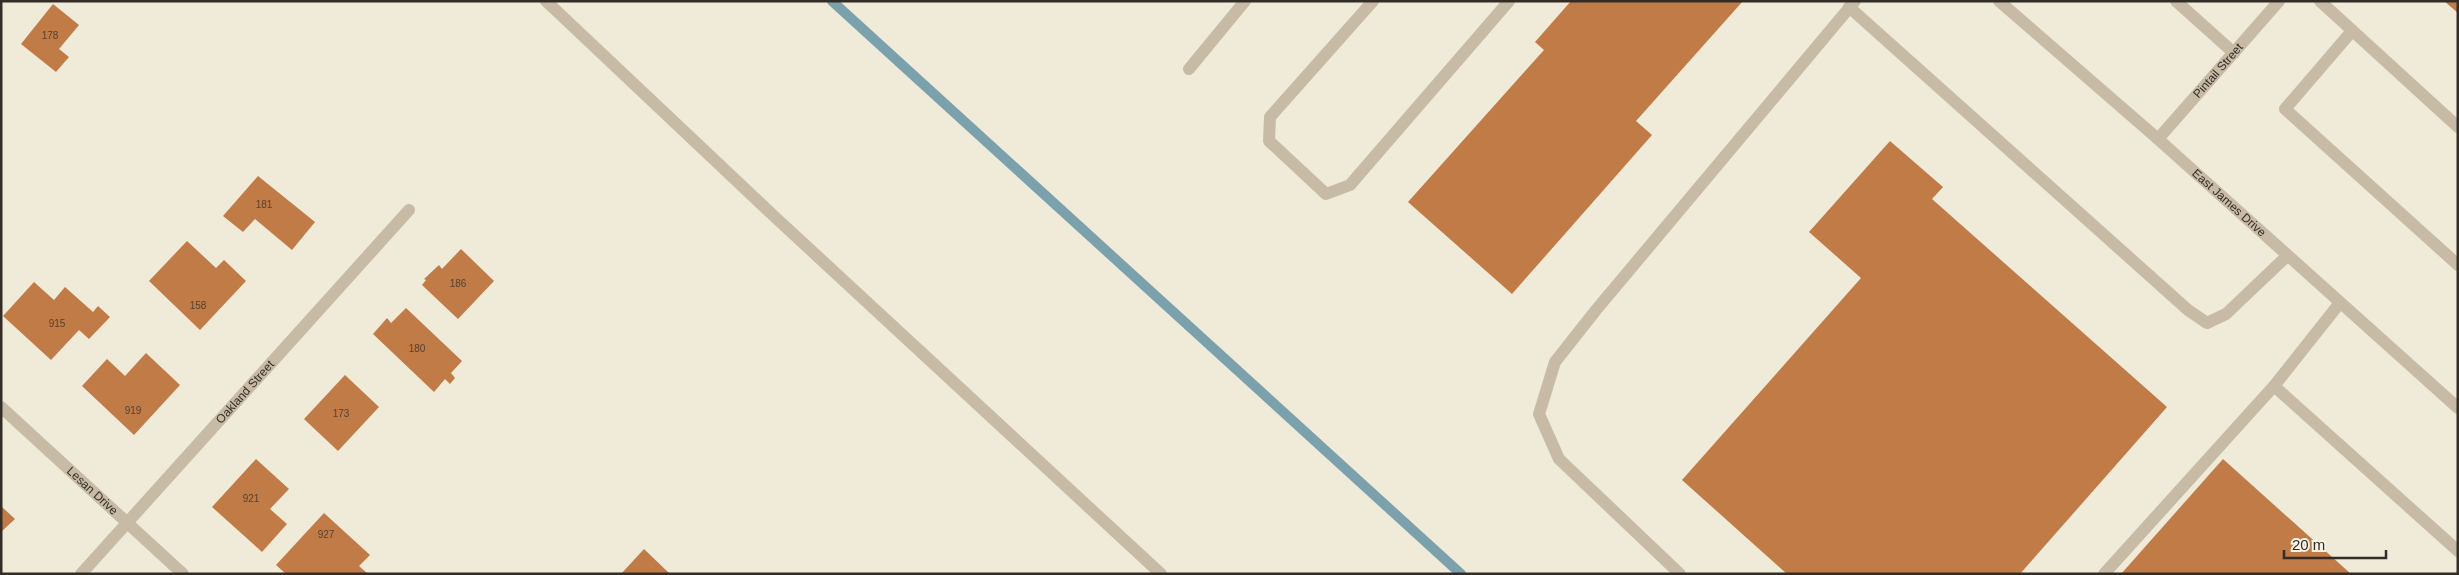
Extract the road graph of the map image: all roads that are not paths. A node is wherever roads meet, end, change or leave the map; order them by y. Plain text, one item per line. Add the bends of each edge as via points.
1 (546, 1) edge
2 (1245, 1) edge
3 (1373, 1) edge
4 (1509, 1) edge
5 (1999, 1) edge
6 (2176, 1) edge
7 (2279, 1) edge
8 (2320, 1) edge
9 (1852, 4) edge
10 (2352, 30) junction
11 (2234, 53) junction
12 (1189, 69) dead end
13 (2458, 128) edge
14 (2158, 140) junction
15 (409, 210) dead end
16 (2287, 256) junction
17 (2458, 265) edge
18 (2339, 304) junction
19 (2274, 386) junction
20 (1, 407) edge
21 (2458, 408) edge
22 (128, 523) junction
23 (2458, 551) edge
24 (81, 574) edge
25 (183, 574) edge
26 (1161, 574) edge
27 (1680, 574) edge
28 (2104, 574) edge

1 - 26 street
2 - 12 street
3 - 4 street via 1270,118 1269,141 1326,194 1350,185
5 - 14 street, East James Drive
6 - 11 street
7 - 11 street, Pintail Street
8 - 10 street
9 - 16 street via 2174,297 2207,323 2226,314
9 - 27 street via 1555,362 1539,414 1559,459
10 - 13 street
10 - 17 street via 2285,109
11 - 14 street, Pintail Street
14 - 16 street, East James Drive
15 - 22 street, Oakland Street
16 - 18 street, East James Drive
18 - 19 street
18 - 21 street, East James Drive
19 - 23 street
19 - 28 street
20 - 22 street, Lesan Drive
22 - 24 street, Oakland Street
22 - 25 street, Lesan Drive

